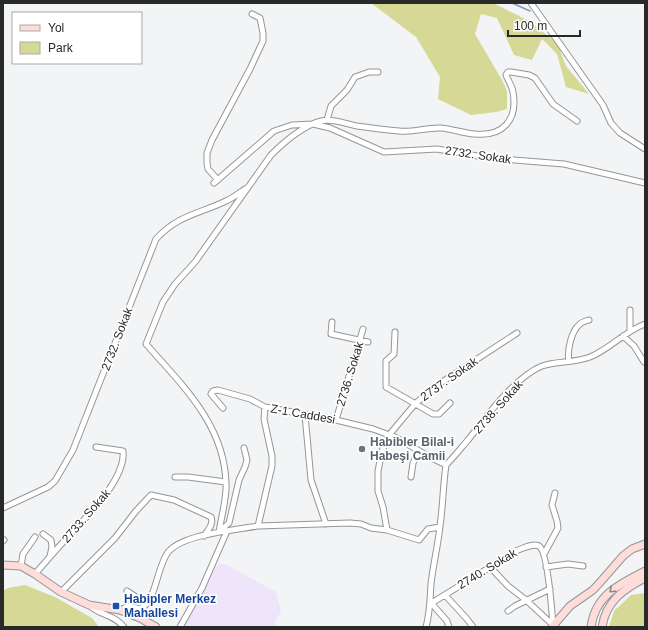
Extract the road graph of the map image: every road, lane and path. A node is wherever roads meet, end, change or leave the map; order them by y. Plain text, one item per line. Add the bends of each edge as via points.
1 (532, 3) edge
2 (252, 14) dead end
3 (378, 72) dead end
4 (327, 120) junction
5 (577, 121) dead end
6 (313, 124) junction
7 (645, 149) edge
8 (645, 183) edge
9 (247, 188) junction
10 (630, 310) dead end
11 (589, 320) dead end
12 (332, 322) dead end
13 (645, 324) edge
14 (363, 329) dead end
15 (630, 331) junction
16 (395, 332) dead end
17 (517, 333) dead end
18 (624, 336) junction
19 (360, 340) junction
20 (368, 342) dead end
21 (569, 361) junction
22 (644, 362) dead end
23 (450, 403) dead end
24 (415, 404) junction
25 (265, 407) junction
26 (223, 408) dead end
27 (305, 415) junction
28 (336, 420) junction
29 (389, 435) junction
30 (96, 447) dead end
31 (244, 448) dead end
32 (419, 451) junction
33 (446, 465) junction
34 (175, 477) dead end
35 (411, 477) dead end
36 (226, 482) junction
37 (555, 492) dead end
38 (3, 508) edge
39 (326, 524) junction
40 (258, 526) junction
41 (440, 527) junction
42 (388, 530) junction
43 (227, 531) junction
44 (219, 532) junction
45 (43, 534) dead end
46 (204, 536) junction
47 (35, 537) dead end
48 (645, 544) edge
49 (544, 554) junction
50 (49, 559) junction
51 (3, 565) edge
52 (21, 566) junction
53 (583, 566) dead end
54 (490, 567) junction
55 (546, 567) junction
56 (645, 571) edge
57 (35, 574) junction
58 (645, 578) edge
59 (550, 589) junction
60 (127, 591) dead end
61 (61, 592) junction
62 (445, 595) junction
63 (526, 600) junction
64 (147, 604) junction
65 (431, 604) junction
66 (89, 605) junction
67 (120, 610) junction
68 (508, 611) dead end
69 (123, 626) edge
70 (553, 626) edge
71 (156, 627) edge
72 (180, 627) edge
73 (426, 627) edge
74 (449, 627) edge
75 (473, 627) edge
76 (591, 627) edge
77 (602, 627) edge

1 - 7 street via 603,105 611,123 620,133
2 - 6 street, 2732. Sokak via 260,18 263,40 212,140 207,153 208,169 216,181 274,131
3 - 4 street via 355,77 347,90 331,106
4 - 5 street, 2732. Sokak via 401,132 433,128 474,134 496,132 507,125 514,109 513,92 506,74 508,72 535,78 553,104
4 - 6 street, 2732. Sokak
6 - 8 street, 2732. Sokak via 330,128 384,152 437,149 489,158 564,164
6 - 9 street, 2732. Sokak via 280,146
9 - 36 street, 2732. Sokak via 195,262 163,302 146,344 200,408 218,441 225,463
9 - 38 street, 2732. Sokak via 227,201 179,220 156,239 73,450 54,481 48,486
10 - 15 street
11 - 21 street via 577,326 569,345
12 - 19 street via 331,334
13 - 15 street, 2738. Sokak
14 - 19 street, 2736. Sokak
15 - 18 street, 2738. Sokak
16 - 24 street via 394,354 386,361 386,387
17 - 24 street, 2737. Sokak via 436,386
18 - 21 street, 2738. Sokak via 589,357
18 - 22 street
19 - 20 street
19 - 28 street, 2736. Sokak
21 - 33 street, 2738. Sokak via 541,366 516,384
23 - 24 street via 436,414
24 - 29 street, 2737. Sokak
25 - 26 street via 250,399 218,390 213,391 211,394
25 - 27 street, Z-1 Caddesi
25 - 40 street, Z-1 Caddesi via 264,419 272,466
27 - 28 street, Z-1 Caddesi
27 - 39 street via 311,480
28 - 29 street, Z-1 Caddesi
29 - 32 street, Z-1 Caddesi
29 - 42 street, 2737. Sokak via 382,451 378,471 378,491
30 - 50 street, 2733. Sokak via 123,451 123,460 111,487
31 - 44 street via 246,460 228,523
32 - 33 street, Z-1 Caddesi
32 - 35 street via 413,463
33 - 41 street
34 - 36 street
36 - 44 street
37 - 49 street via 552,505 558,525
39 - 40 street
39 - 42 street via 355,523
40 - 43 street
41 - 42 street via 428,529 419,540
41 - 65 street via 431,585
43 - 44 street
43 - 72 street via 202,588
44 - 46 street
45 - 50 street via 51,540
46 - 61 street via 212,523 211,518 174,500 151,495 97,557
46 - 64 street via 184,542 169,552 160,566
47 - 52 street via 23,554
48 - 70 main road via 632,548 623,556 593,590 570,606
49 - 54 street, 2740. Sokak via 538,546 530,546 518,550
49 - 55 street
50 - 57 street, 2733. Sokak
51 - 52 main road
52 - 57 main road
53 - 55 street via 568,564
54 - 62 street, 2740. Sokak
54 - 63 street
55 - 59 street
56 -> 76 main road via 616,586 604,598 595,611
57 - 61 main road
58 - 77 main road via 627,587 615,599 606,612
59 - 63 street
59 - 70 street
60 - 64 street
61 - 66 main road
62 - 65 street, 2740. Sokak
62 - 75 street
63 - 68 street
63 - 70 street
64 - 67 street
65 - 73 street
65 - 74 street via 447,621
66 - 67 main road
66 - 69 street via 97,612 110,615
67 - 71 main road

